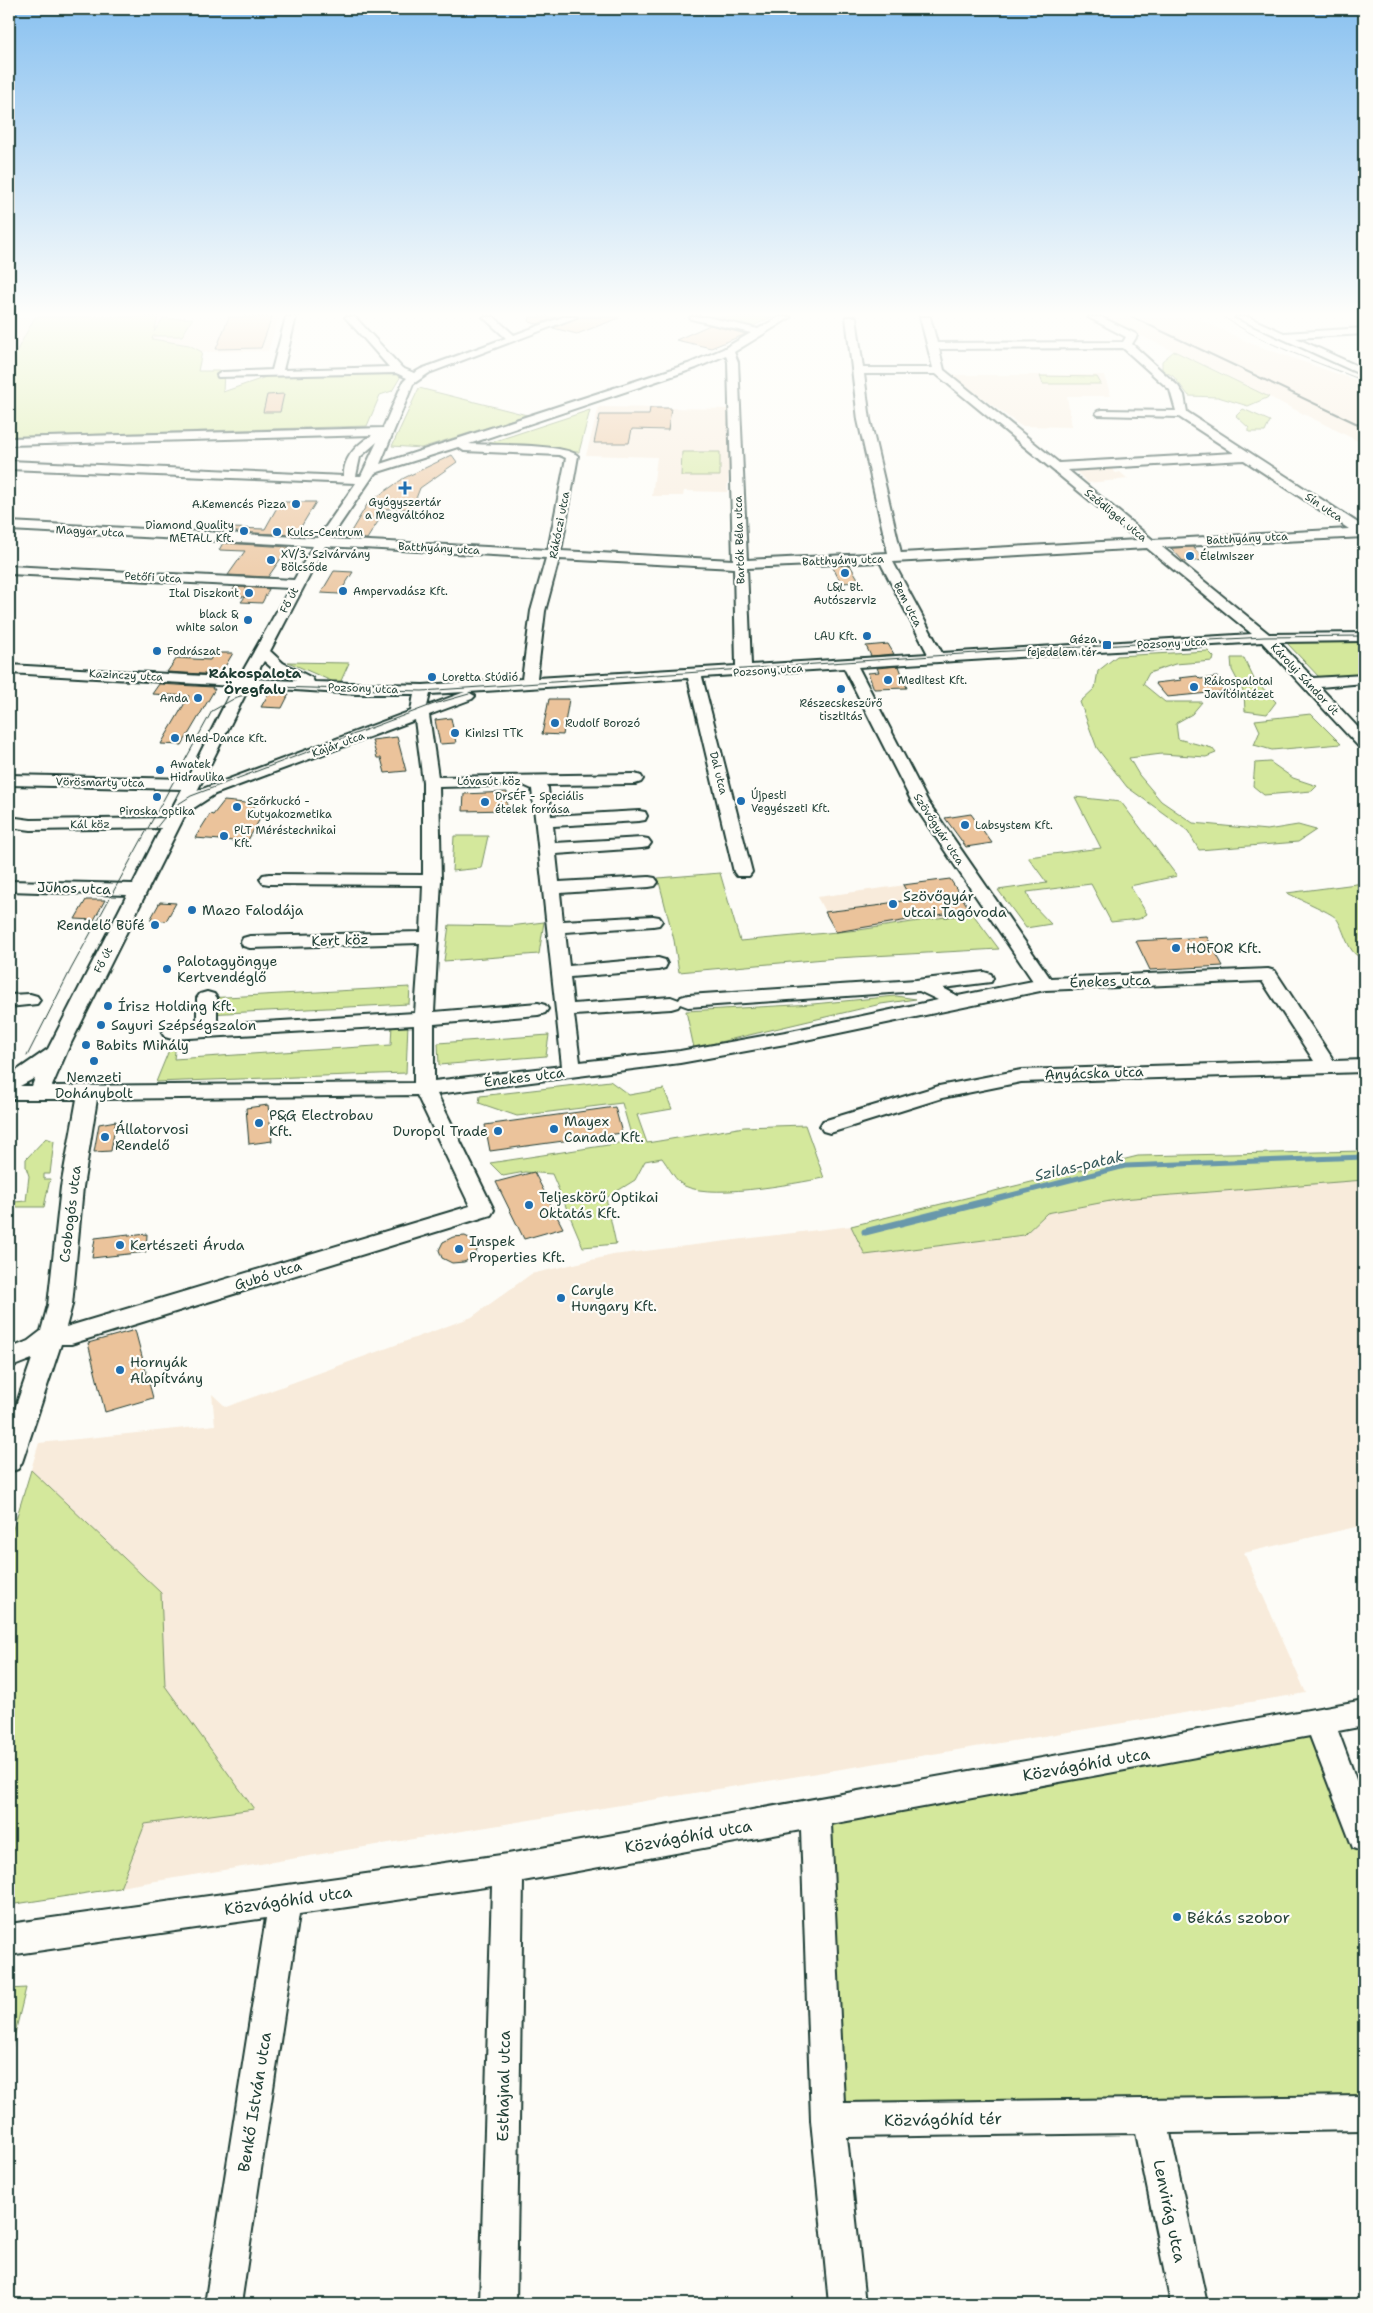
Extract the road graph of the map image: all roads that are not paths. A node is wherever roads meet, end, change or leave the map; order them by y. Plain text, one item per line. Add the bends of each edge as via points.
1 (389, 425) edge
2 (514, 425) edge
3 (735, 425) edge
4 (865, 425) edge
5 (1006, 425) edge
6 (1199, 425) edge
7 (386, 431) junction
8 (11, 442) edge
9 (451, 446) junction
10 (1248, 456) junction
11 (9, 465) edge
12 (1058, 467) junction
13 (361, 477) junction
14 (9, 526) edge
15 (1364, 532) edge
16 (322, 542) junction
17 (1150, 543) junction
18 (554, 553) junction
19 (891, 558) junction
20 (740, 564) junction
21 (9, 570) edge
22 (298, 584) junction
23 (1364, 628) edge
24 (1291, 637) junction
25 (1364, 637) edge
26 (1265, 638) junction
27 (262, 652) junction
28 (937, 658) junction
29 (849, 664) junction
30 (9, 669) edge
31 (744, 671) junction
32 (694, 674) junction
33 (1364, 679) edge
34 (244, 682) junction
35 (1310, 683) junction
36 (529, 684) junction
37 (505, 686) junction
38 (326, 687) junction
39 (422, 690) junction
40 (419, 713) junction
41 (1364, 743) edge
42 (9, 780) edge
43 (523, 780) junction
44 (635, 780) dead end
45 (431, 782) junction
46 (191, 784) junction
47 (639, 816) dead end
48 (174, 818) junction
49 (9, 822) edge
50 (544, 822) junction
51 (642, 843) dead end
52 (547, 849) junction
53 (743, 872) dead end
54 (269, 879) dead end
55 (432, 880) junction
56 (648, 882) dead end
57 (9, 886) edge
58 (551, 888) junction
59 (139, 890) junction
60 (652, 921) dead end
61 (555, 927) junction
62 (430, 937) junction
63 (250, 942) dead end
64 (658, 964) dead end
65 (560, 972) junction
66 (984, 978) dead end
67 (922, 984) junction
68 (1045, 984) junction
69 (206, 998) dead end
70 (30, 1000) dead end
71 (9, 1001) edge
72 (954, 1003) junction
73 (538, 1009) dead end
74 (564, 1010) junction
75 (424, 1018) junction
76 (207, 1030) junction
77 (172, 1032) dead end
78 (57, 1051) junction
79 (1328, 1066) junction
80 (1364, 1066) edge
81 (574, 1070) junction
82 (9, 1084) edge
83 (425, 1089) junction
84 (9, 1093) edge
85 (39, 1093) junction
86 (88, 1093) junction
87 (830, 1126) dead end
88 (52, 1336) junction
89 (9, 1359) edge
90 (9, 1462) edge
91 (1364, 1713) edge
92 (1321, 1721) junction
93 (815, 1813) junction
94 (1364, 1838) edge
95 (508, 1869) junction
96 (285, 1900) junction
97 (9, 1940) edge
98 (1364, 2113) edge
99 (1150, 2117) junction
100 (828, 2120) junction
101 (223, 2304) edge
102 (498, 2304) edge
103 (847, 2304) edge
104 (1189, 2304) edge

1 - 7 street
2 - 9 street
3 - 20 street, Bartók Béla utca
4 - 19 street, Bem utca via 895,554
5 - 12 street, Sződliget utca
6 - 10 street, Sín utca
7 - 8 street
7 - 13 street
7 - 13 street via 360,448 349,473
9 - 13 street
9 - 18 street, Rákóczi utca via 562,452 572,456
10 - 12 street
10 - 15 street, Sín utca
11 - 13 street
12 - 17 street, Sződliget utca
13 - 16 street, Fő út
14 - 16 street, Magyar utca
15 - 17 street, Batthyány utca
16 - 18 street, Batthyány utca
16 - 22 street, Fő út
17 - 19 street, Batthyány utca
17 - 26 street, Sződliget utca
18 - 20 street, Batthyány utca
18 - 36 street, Rákóczi utca via 538,610
19 - 20 street, Batthyány utca
19 - 28 street, Bem utca via 886,561
20 - 31 street, Bartók Béla utca
21 - 22 street, Petőfi utca
22 - 27 street, Fő út
23 - 24 street, Pozsony utca via 1304,630
24 - 25 street, Pozsony utca
24 - 26 street, Pozsony utca
26 - 28 street, Pozsony utca
26 - 35 street, Károlyi Sándor út
27 - 34 street, Fő út
27 - 38 street via 288,672
28 - 29 street, Pozsony utca
29 - 31 street, Pozsony utca
29 - 68 street, Szövőgyár utca via 920,802
30 - 34 street, Kazinczy utca
31 - 32 street, Pozsony utca
32 - 36 street, Pozsony utca
32 - 53 street, Dal utca
33 - 35 street
34 - 38 street, Pozsony utca
34 - 46 street, Fő út
35 - 41 street, Károlyi Sándor út
36 - 37 street, Pozsony utca
37 - 39 street, Pozsony utca
37 - 40 street, Kajár utca
38 - 39 street, Pozsony utca
39 - 40 street
40 - 45 street
40 - 48 street, Kajár utca via 209,791 192,800
42 - 46 street, Vörösmarty utca
43 - 44 street
43 - 45 street, Lóvasút köz
43 - 50 street, Lóvasút köz via 536,783 540,788
45 - 55 street
46 - 48 street, Fő út
47 - 50 street
48 - 49 street, Kál köz via 31,824
48 - 59 street, Fő út
50 - 52 street, Lóvasút köz
51 - 52 street
52 - 58 street, Lóvasút köz
54 - 55 street
55 - 62 street
56 - 58 street
57 - 59 street, Juhos utca
58 - 61 street, Lóvasút köz
59 - 78 street, Fő út
60 - 61 street
61 - 65 street, Lóvasút köz
62 - 63 street, Kert köz
62 - 75 street
64 - 65 street
65 - 74 street, Lóvasút köz
66 - 67 street
67 - 72 street
67 - 74 street
68 - 72 street, Énekes utca
68 - 79 street, Énekes utca via 1268,975
69 - 76 street
70 - 71 street
72 - 81 street, Énekes utca via 680,1057
73 - 75 street
74 - 81 street, Lóvasút köz via 570,1062
75 - 76 street
75 - 83 street
76 - 77 street
78 - 82 street, Fő út via 24,1077
78 - 85 street, Fő út
79 - 80 street, Anyácska utca
79 - 87 street, Anyácska utca via 1021,1076 938,1092
81 - 83 street, Énekes utca
83 - 86 street, Énekes utca
83 - 88 street, Gubó utca via 483,1210 71,1334
84 - 85 street, Énekes utca
85 - 86 street, Énekes utca
86 - 88 street, Csobogós utca via 72,1186 60,1305
88 - 89 street
88 - 90 street, Csobogós utca
91 - 92 street, Közvágóhíd utca
92 - 93 street, Közvágóhíd utca
92 - 94 street
93 - 95 street, Közvágóhíd utca
93 - 100 street
95 - 96 street, Közvágóhíd utca
95 - 102 street, Esthajnal utca
96 - 97 street, Közvágóhíd utca
96 - 101 street, Benkő István utca
98 - 99 street, Közvágóhíd tér
99 - 100 street, Közvágóhíd tér
99 - 104 street, Lenvirág utca
100 - 103 street

